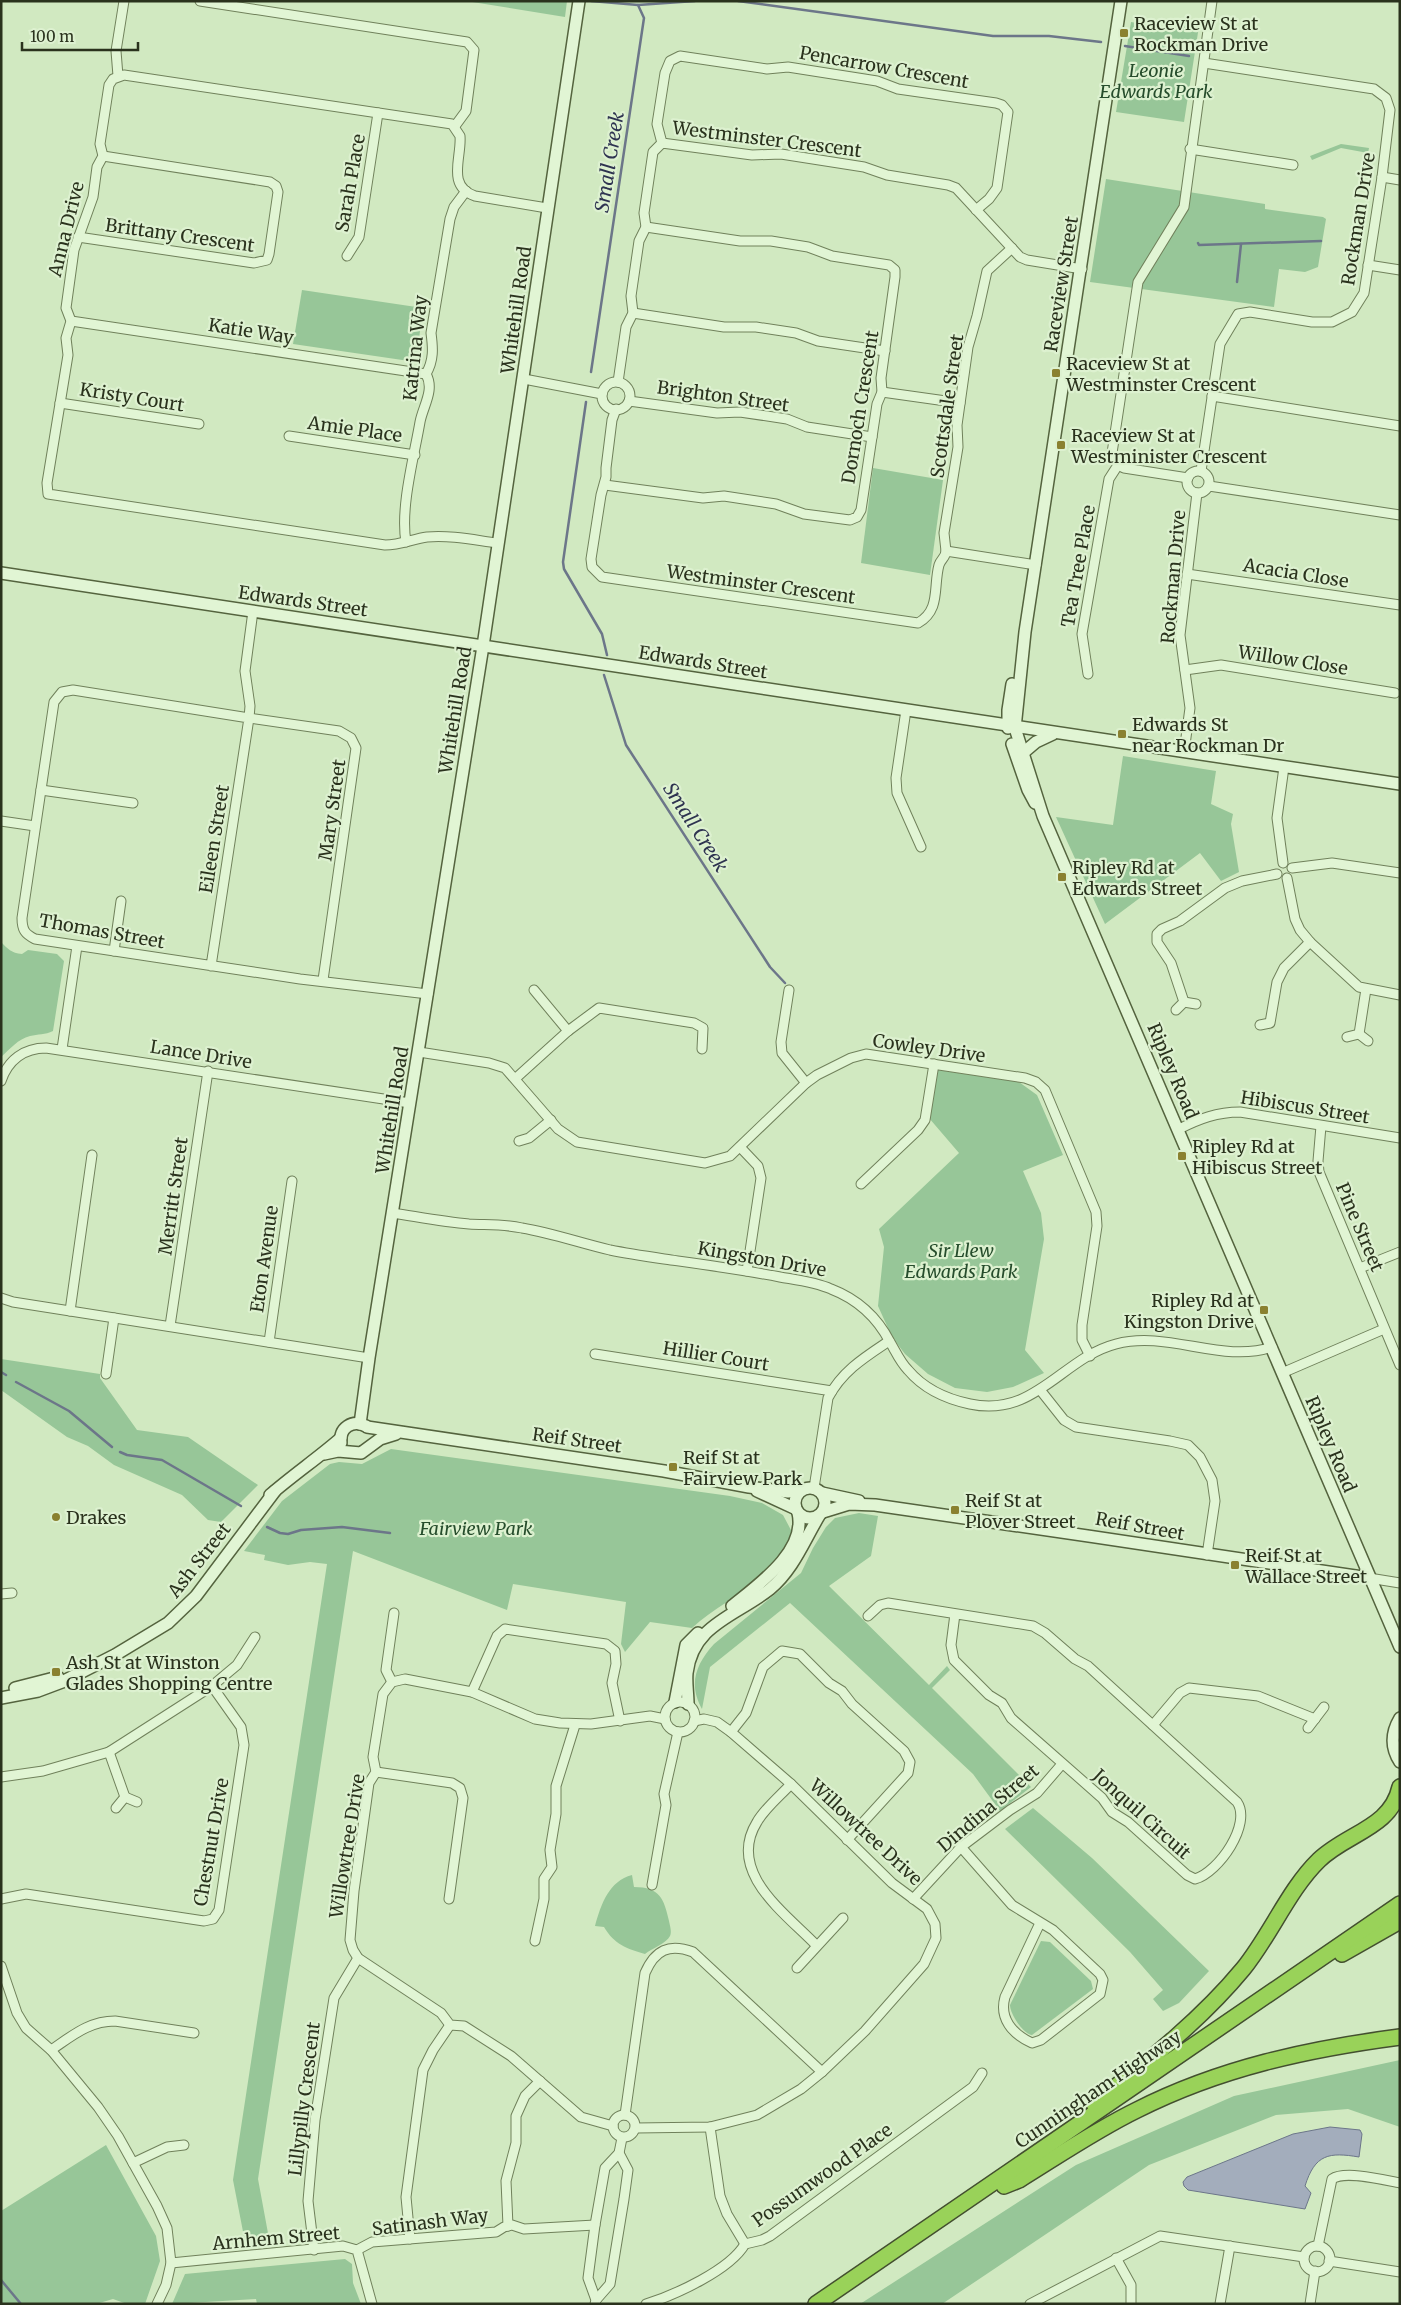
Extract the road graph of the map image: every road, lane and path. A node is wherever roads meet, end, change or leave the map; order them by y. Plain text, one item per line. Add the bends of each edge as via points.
1 (124, 1) edge
2 (200, 1) edge
3 (579, 1) edge
4 (1121, 1) edge
5 (1212, 1) edge
6 (1204, 63) junction
7 (118, 76) junction
8 (378, 113) junction
9 (455, 126) junction
10 (662, 143) junction
11 (1190, 149) junction
12 (104, 156) junction
13 (1293, 165) dead end
14 (1382, 177) junction
15 (1400, 180) edge
16 (466, 191) junction
17 (547, 208) junction
18 (976, 210) junction
19 (646, 227) junction
20 (78, 237) junction
21 (1012, 248) junction
22 (347, 256) dead end
23 (1368, 265) junction
24 (1082, 269) junction
25 (1400, 270) edge
26 (633, 313) junction
27 (71, 321) junction
28 (885, 351) junction
29 (426, 374) junction
30 (524, 379) junction
31 (618, 382) junction
32 (882, 392) junction
33 (602, 394) junction
34 (1212, 396) junction
35 (629, 401) junction
36 (60, 403) junction
37 (960, 403) junction
38 (616, 409) junction
39 (199, 424) dead end
40 (1400, 426) edge
41 (289, 436) dead end
42 (872, 437) junction
43 (415, 455) junction
44 (1118, 464) junction
45 (1201, 471) junction
46 (1188, 478) junction
47 (605, 485) junction
48 (1209, 486) junction
49 (1196, 493) junction
50 (1400, 515) edge
51 (406, 542) junction
52 (497, 543) junction
53 (946, 551) junction
54 (1036, 565) junction
55 (1, 573) edge
56 (1187, 574) junction
57 (1400, 605) edge
58 (253, 611) junction
59 (483, 646) junction
60 (1185, 670) junction
61 (1088, 674) dead end
62 (1395, 693) dead end
63 (906, 710) junction
64 (249, 718) junction
65 (1011, 727) junction
66 (1053, 734) junction
67 (1184, 752) junction
68 (1023, 753) junction
69 (1284, 767) junction
70 (1400, 784) edge
71 (41, 790) junction
72 (133, 804) dead end
73 (1043, 816) junction
74 (1, 821) edge
75 (35, 826) junction
76 (921, 847) dead end
77 (1283, 863) junction
78 (1292, 868) junction
79 (1400, 873) edge
80 (1277, 874) junction
81 (1287, 878) junction
82 (121, 901) dead end
83 (1310, 942) junction
84 (77, 946) junction
85 (114, 951) junction
86 (211, 966) junction
87 (323, 980) junction
88 (1366, 989) junction
89 (534, 990) dead end
90 (789, 990) dead end
91 (428, 994) junction
92 (1400, 995) edge
93 (1184, 1002) junction
94 (1196, 1004) dead end
95 (1176, 1010) dead end
96 (1260, 1025) dead end
97 (568, 1031) junction
98 (1359, 1034) junction
99 (1348, 1037) dead end
100 (1368, 1041) dead end
101 (62, 1049) junction
102 (702, 1050) dead end
103 (419, 1052) junction
104 (934, 1064) junction
105 (208, 1071) junction
106 (516, 1078) junction
107 (1, 1081) edge
108 (806, 1083) junction
109 (410, 1103) junction
110 (551, 1120) junction
111 (1321, 1126) junction
112 (1179, 1129) junction
113 (1400, 1138) edge
114 (519, 1142) dead end
115 (740, 1147) junction
116 (92, 1155) dead end
117 (292, 1180) dead end
118 (861, 1184) dead end
119 (393, 1213) junction
120 (1400, 1252) edge
121 (1360, 1268) junction
122 (747, 1271) junction
123 (1, 1298) edge
124 (70, 1311) junction
125 (114, 1318) junction
126 (170, 1326) junction
127 (1384, 1329) junction
128 (890, 1341) junction
129 (269, 1342) junction
130 (1272, 1347) junction
131 (595, 1354) dead end
132 (1090, 1356) junction
133 (369, 1358) junction
134 (1400, 1364) edge
135 (1282, 1373) junction
136 (106, 1374) dead end
137 (832, 1390) junction
138 (1041, 1390) junction
139 (363, 1425) junction
140 (400, 1433) junction
141 (341, 1438) junction
142 (368, 1448) junction
143 (348, 1452) junction
144 (324, 1454) junction
145 (749, 1487) junction
146 (801, 1490) junction
147 (818, 1490) junction
148 (875, 1505) junction
149 (797, 1511) junction
150 (821, 1514) junction
151 (1207, 1555) junction
152 (1369, 1578) junction
153 (1400, 1583) edge
154 (1, 1594) edge
155 (12, 1594) dead end
156 (394, 1613) dead end
157 (955, 1614) junction
158 (868, 1616) dead end
159 (255, 1637) dead end
160 (1400, 1647) edge
161 (83, 1670) junction
162 (392, 1682) junction
163 (212, 1686) junction
164 (1, 1690) edge
165 (472, 1692) junction
166 (1, 1698) edge
167 (675, 1702) junction
168 (688, 1704) junction
169 (1324, 1707) dead end
170 (1400, 1718) edge
171 (665, 1719) junction
172 (1315, 1719) junction
173 (620, 1721) junction
174 (694, 1721) junction
175 (575, 1725) junction
176 (1153, 1725) junction
177 (1308, 1728) dead end
178 (678, 1732) junction
179 (731, 1732) junction
180 (109, 1752) junction
181 (1400, 1762) edge
182 (1062, 1764) junction
183 (376, 1772) junction
184 (1, 1777) edge
185 (791, 1784) junction
186 (1400, 1787) edge
187 (126, 1797) junction
188 (137, 1802) dead end
189 (116, 1808) dead end
190 (847, 1840) junction
191 (961, 1848) junction
192 (652, 1885) dead end
193 (1, 1899) edge
194 (449, 1899) dead end
195 (913, 1899) junction
196 (1400, 1904) edge
197 (843, 1918) dead end
198 (1400, 1921) edge
199 (1040, 1922) junction
200 (535, 1941) dead end
201 (816, 1945) junction
202 (358, 1958) junction
203 (1, 1966) edge
204 (797, 1968) dead end
205 (450, 2025) junction
206 (194, 2033) dead end
207 (1400, 2037) edge
208 (51, 2050) junction
209 (822, 2072) junction
210 (982, 2073) dead end
211 (540, 2081) junction
212 (626, 2115) junction
213 (613, 2126) junction
214 (710, 2127) junction
215 (636, 2128) junction
216 (622, 2138) junction
217 (184, 2145) dead end
218 (1040, 2152) junction
219 (620, 2153) junction
220 (133, 2164) junction
221 (1400, 2183) edge
222 (1004, 2186) junction
223 (595, 2225) junction
224 (508, 2226) junction
225 (410, 2239) junction
226 (745, 2244) junction
227 (1230, 2246) junction
228 (1318, 2246) junction
229 (314, 2250) junction
230 (357, 2250) junction
231 (1304, 2257) junction
232 (1116, 2258) junction
233 (1329, 2261) junction
234 (171, 2263) junction
235 (1315, 2271) junction
236 (1400, 2272) edge
237 (596, 2302) edge
238 (157, 2304) edge
239 (372, 2304) edge
240 (646, 2304) edge
241 (816, 2304) edge
242 (830, 2304) edge
243 (1030, 2304) edge
244 (1130, 2304) edge
245 (1220, 2304) edge
246 (1310, 2304) edge

1 - 7 street via 116,51
2 - 9 street via 467,42 474,50 466,111
3 - 17 street, Whitehill Road
4 - 24 street, Raceview Street
5 - 6 street
6 - 11 street
6 - 14 street, Rockman Drive via 1374,89 1386,98 1390,110
7 - 8 street via 130,75
7 - 12 street, Anna Drive via 108,93 100,144
8 - 9 street
8 - 22 street, Sarah Place via 359,237
9 - 16 street via 461,141 457,176
10 - 18 street, Westminster Crescent via 752,155 781,154 864,167 887,176 956,188
10 - 18 street, Pencarrow Crescent via 657,124 664,73 670,61 680,56 767,69 788,67 877,81 898,89 996,103 1008,112 997,188
10 - 19 street, Westminster Crescent via 653,152 644,213
11 - 13 street
11 - 44 street via 1184,207 1138,282 1112,453
12 - 20 street, Anna Drive via 97,167 93,197
12 - 20 street, Brittany Crescent via 270,182 278,192 269,254 266,260 254,263
14 - 15 street
14 - 23 street, Rockman Drive
16 - 17 street via 474,196
16 - 29 street, Katrina Way via 451,213 431,333 432,364
17 - 30 street, Whitehill Road
18 - 21 street, Westminster Crescent
19 - 26 street, Westminster Crescent via 639,241 631,296
19 - 28 street, Dornoch Crescent via 740,241 780,242 832,256 889,265 895,270 896,278
20 - 27 street, Anna Drive via 66,302 66,312
21 - 24 street, Westminster Crescent via 1027,260
21 - 37 street, Scottsdale Street via 992,264 983,279
23 - 25 street
23 - 34 street, Rockman Drive via 1364,293 1352,312 1332,322 1250,312 1238,314 1220,344
24 - 54 street, Raceview Street
26 - 28 street via 724,327 756,327 796,333 818,341
26 - 31 street, Westminster Crescent via 626,327
27 - 29 street, Katie Way
27 - 36 street, Anna Drive via 66,338 68,355
28 - 32 street, Dornoch Crescent
29 - 43 street, Katrina Way via 428,398
30 - 33 street
30 - 52 street, Whitehill Road
31 - 33 street via 608,384
31 - 35 street via 628,388
32 - 37 street
32 - 42 street, Dornoch Crescent via 876,404
33 - 38 street via 607,406
34 - 40 street
34 - 45 street, Rockman Drive
35 - 38 street
35 - 42 street, Brighton Street via 717,413 747,412 787,419 807,427
36 - 39 street, Kristy Court
36 - 51 street, Anna Drive via 48,494 385,545
37 - 53 street, Scottsdale Street via 956,425 958,447 944,533
38 - 47 street, Westminster Crescent
41 - 43 street, Amie Place
42 - 47 street, Dornoch Crescent via 860,510 857,517 850,520 804,514 776,504 724,496 703,498
43 - 51 street, Katrina Way via 404,518
44 - 46 street via 1124,468
44 - 61 street, Tea Tree Place via 1109,479 1082,634
45 - 46 street via 1194,471
45 - 48 street via 1207,475
46 - 49 street via 1190,489
47 - 53 street, Westminster Crescent via 591,559 596,573 613,579 918,623 928,617 934,606 940,563
48 - 49 street via 1204,492
48 - 50 street
49 - 56 street, Rockman Drive
51 - 52 street, Anna Drive via 448,536
52 - 59 street, Whitehill Road
53 - 54 street
54 - 65 street, Raceview Street
55 - 58 street, Edwards Street
56 - 57 street, Acacia Close
56 - 60 street, Rockman Drive via 1180,635
58 - 59 street, Edwards Street
58 - 64 street via 245,672
59 - 63 street, Edwards Street
59 - 91 street, Whitehill Road
60 - 62 street, Willow Close via 1221,665
60 - 67 street, Rockman Drive via 1190,708
63 - 65 street, Edwards Street
63 - 76 street via 896,778 897,793
64 - 71 street, Thomas Street via 73,690 62,692 54,702
64 - 86 street, Eileen Street
64 - 87 street, Mary Street via 339,731 351,738 356,748
65 - 66 street, Edwards Street
65 - 68 street, Ripley Road
65 - 73 street via 1028,790
66 - 67 street, Edwards Street
66 - 68 street
67 - 69 street, Edwards Street
68 - 73 street, Ripley Road
69 - 70 street, Edwards Street
69 - 77 street via 1277,818
71 - 72 street
71 - 75 street, Thomas Street
73 - 112 street, Ripley Road
74 - 75 street
75 - 84 street, Thomas Street via 20,934
77 - 78 street via 1290,864
77 - 80 street via 1277,868
78 - 79 street via 1332,864
78 - 81 street via 1292,874
80 - 81 street
80 - 93 street via 1225,888 1157,934 1157,942 1171,963
81 - 83 street via 1295,919
82 - 85 street
83 - 88 street via 1355,984
83 - 96 street via 1284,968 1277,982 1274,1026
84 - 85 street, Thomas Street
84 - 101 street
85 - 86 street, Thomas Street
86 - 87 street, Thomas Street
87 - 91 street, Thomas Street
88 - 92 street
88 - 98 street
89 - 97 street
90 - 108 street via 782,1053
91 - 103 street, Whitehill Road
93 - 94 street
93 - 95 street
97 - 102 street via 594,1010 603,1008 694,1023 704,1028
97 - 106 street
98 - 99 street
98 - 100 street
101 - 105 street, Lance Drive
101 - 107 street, Lance Drive via 35,1048 25,1052 8,1066
103 - 106 street, Cowley Drive via 489,1062 505,1068
103 - 109 street, Whitehill Road
104 - 108 street, Cowley Drive via 858,1056 817,1074
104 - 118 street via 925,1120
104 - 132 street, Cowley Drive via 1025,1078 1045,1090 1096,1212 1097,1226 1082,1325 1082,1340
105 - 109 street, Lance Drive
105 - 126 street, Merritt Street
106 - 110 street, Cowley Drive
108 - 115 street, Cowley Drive
109 - 119 street, Whitehill Road
110 - 114 street
110 - 115 street, Cowley Drive via 567,1137 577,1142 694,1162 720,1160
111 - 112 street, Hibiscus Street via 1224,1112
111 - 113 street, Hibiscus Street
111 - 121 street, Pine Street via 1319,1172
112 - 130 street, Ripley Road
115 - 122 street via 758,1166 761,1178
116 - 124 street
117 - 129 street, Eton Avenue
119 - 122 street, Kingston Drive via 444,1222 519,1227 611,1250
119 - 133 street, Whitehill Road
120 - 121 street
121 - 127 street, Pine Street
122 - 128 street, Kingston Drive via 812,1283 844,1294 869,1313
123 - 124 street
124 - 125 street
125 - 126 street
125 - 136 street
126 - 129 street
127 - 134 street, Pine Street
127 - 135 street
128 - 137 street via 853,1366
128 - 138 street, Kingston Drive via 918,1381 950,1399 972,1405 989,1405 1009,1403
129 - 133 street
130 - 132 street, Kingston Drive via 1247,1353 1163,1340 1139,1340 1104,1348
130 - 135 street, Ripley Road
131 - 137 street, Hillier Court
132 - 138 street, Kingston Drive
133 - 139 street, Whitehill Road
135 - 152 street, Ripley Road
137 - 147 street via 828,1398
138 - 151 street via 1064,1420 1076,1426 1188,1445 1200,1457 1212,1480 1216,1502
139 - 140 street, Reif Street
139 - 141 street via 347,1426
139 - 142 street via 372,1435
140 - 142 street, Reif Street via 380,1439
140 - 145 street, Reif Street
141 - 143 street via 342,1446
141 - 144 street, Ash Street
142 - 143 street via 357,1454
143 - 144 street
144 - 161 street, Ash Street via 275,1491 186,1597 141,1639
145 - 146 street, Reif Street via 788,1492
145 - 149 street, Reif Street
146 - 147 street
146 - 149 street via 795,1498
147 - 148 street, Reif Street
147 - 150 street via 826,1502
148 - 150 street, Reif Street via 849,1504
148 - 151 street, Reif Street via 1126,1540
149 - 150 street via 808,1518
149 - 167 street via 801,1523 797,1540 773,1573 701,1629 686,1645
150 - 168 street via 784,1575 770,1589 707,1630 697,1642 687,1674
151 - 152 street, Reif Street
152 - 153 street, Reif Street
152 - 160 street, Ripley Road
154 - 155 street
156 - 162 street via 386,1670
157 - 158 street via 888,1603 880,1605
157 - 176 street, Jonquil Circuit via 1033,1626 1088,1666
157 - 182 street, Jonquil Circuit via 951,1645 954,1660
159 - 163 street via 237,1665
161 - 164 street, Ash Street
161 - 166 street, Ash Street via 38,1691
162 - 165 street via 405,1679
162 - 183 street, Willowtree Drive via 383,1694 373,1757
163 - 180 street
163 - 193 street, Chestnut Drive via 241,1727 244,1745 219,1910 213,1919 204,1921 26,1894
165 - 173 street via 497,1636 505,1629 606,1644 615,1651 612,1683
165 - 175 street via 534,1720
167 - 168 street
167 - 171 street via 667,1709
168 - 174 street via 694,1712
169 - 172 street
170 - 181 street via 1392,1739
171 - 173 street via 650,1716
171 - 178 street via 672,1730
172 - 176 street via 1258,1696 1189,1688 1180,1693
172 - 177 street
173 - 175 street
174 - 178 street via 688,1729
174 - 179 street, Willowtree Drive via 710,1720
175 - 200 street via 556,1786 556,1814 550,1850 552,1867 544,1879 544,1899
176 - 182 street, Jonquil Circuit via 1242,1809 1243,1819 1228,1851 1206,1876 1195,1879 1187,1875 1128,1822 1112,1812 1102,1798
178 - 192 street via 664,1794 666,1805
179 - 185 street, Willowtree Drive
179 - 190 street via 746,1713 763,1667 782,1651 800,1654 829,1683 842,1691 904,1751 910,1762 908,1773
180 - 184 street via 44,1771
180 - 187 street
182 - 191 street, Dindina Street via 1037,1793
183 - 194 street via 452,1783 460,1788 463,1798
183 - 202 street, Willowtree Drive via 369,1783 354,1891 350,1940
185 - 190 street, Willowtree Drive
185 - 201 street via 757,1821 749,1841 748,1859 762,1890
186 - 218 highway via 1384,1818 1340,1843 1313,1866 1254,1955 1206,2010 1157,2054 1044,2143
187 - 188 street
187 - 189 street
190 - 195 street, Willowtree Drive
191 - 195 street, Dindina Street
191 - 199 street via 1012,1905
195 - 209 street, Willowtree Drive via 927,1910 935,1924 936,1938 931,1952 865,2031
196 - 218 highway, Cunningham Highway
197 - 201 street
198 - 222 highway, Cunningham Highway via 1302,1978
199 - 199 street via 1100,1974 1103,1988 1100,1994 1041,2040 1032,2043 1005,2020 1002,2008
201 - 204 street
202 - 205 street via 441,2013
202 - 229 street, Lillypilly Crescent via 334,1998 315,2120 308,2201
203 - 208 street via 17,2013 26,2028
205 - 211 street via 464,2026 511,2056
205 - 225 street via 423,2070 406,2197
206 - 208 street via 102,2021 86,2026
207 - 222 highway via 1302,2053 1204,2081 1136,2110
208 - 220 street via 98,2107
209 - 212 street via 693,1952 678,1947 664,1950 651,1960 645,1973
209 - 214 street, Willowtree Drive via 801,2089 757,2114
210 - 226 street, Possumwood Place via 973,2087 770,2236
211 - 213 street via 581,2117
211 - 224 street via 525,2096 516,2116 516,2143 506,2181
212 - 213 street via 616,2119
212 - 215 street
213 - 216 street
214 - 215 street, Willowtree Drive
214 - 226 street via 720,2196 726,2214
215 - 216 street via 631,2136
216 - 219 street
217 - 220 street via 167,2147
218 - 241 highway, Cunningham Highway
219 - 223 street via 605,2168
219 - 237 street via 628,2170 623,2208 610,2284
220 - 234 street via 167,2228
221 - 228 street via 1348,2175 1332,2179
222 - 242 highway, Cunningham Highway
223 - 224 street, Satinash Way via 524,2229
223 - 237 street via 588,2278
224 - 225 street, Satinash Way via 496,2232
225 - 230 street, Satinash Way via 372,2242
226 - 240 street, Possumwood Place via 734,2258 700,2280
227 - 231 street
227 - 232 street via 1160,2236
227 - 245 street
228 - 231 street via 1310,2248
228 - 233 street via 1326,2250
229 - 230 street, Arnhem Street via 343,2246
229 - 234 street, Arnhem Street
230 - 239 street, Arnhem Street
231 - 235 street via 1305,2265
232 - 243 street
232 - 244 street via 1131,2285
233 - 235 street via 1326,2268
233 - 236 street
234 - 238 street
235 - 246 street

